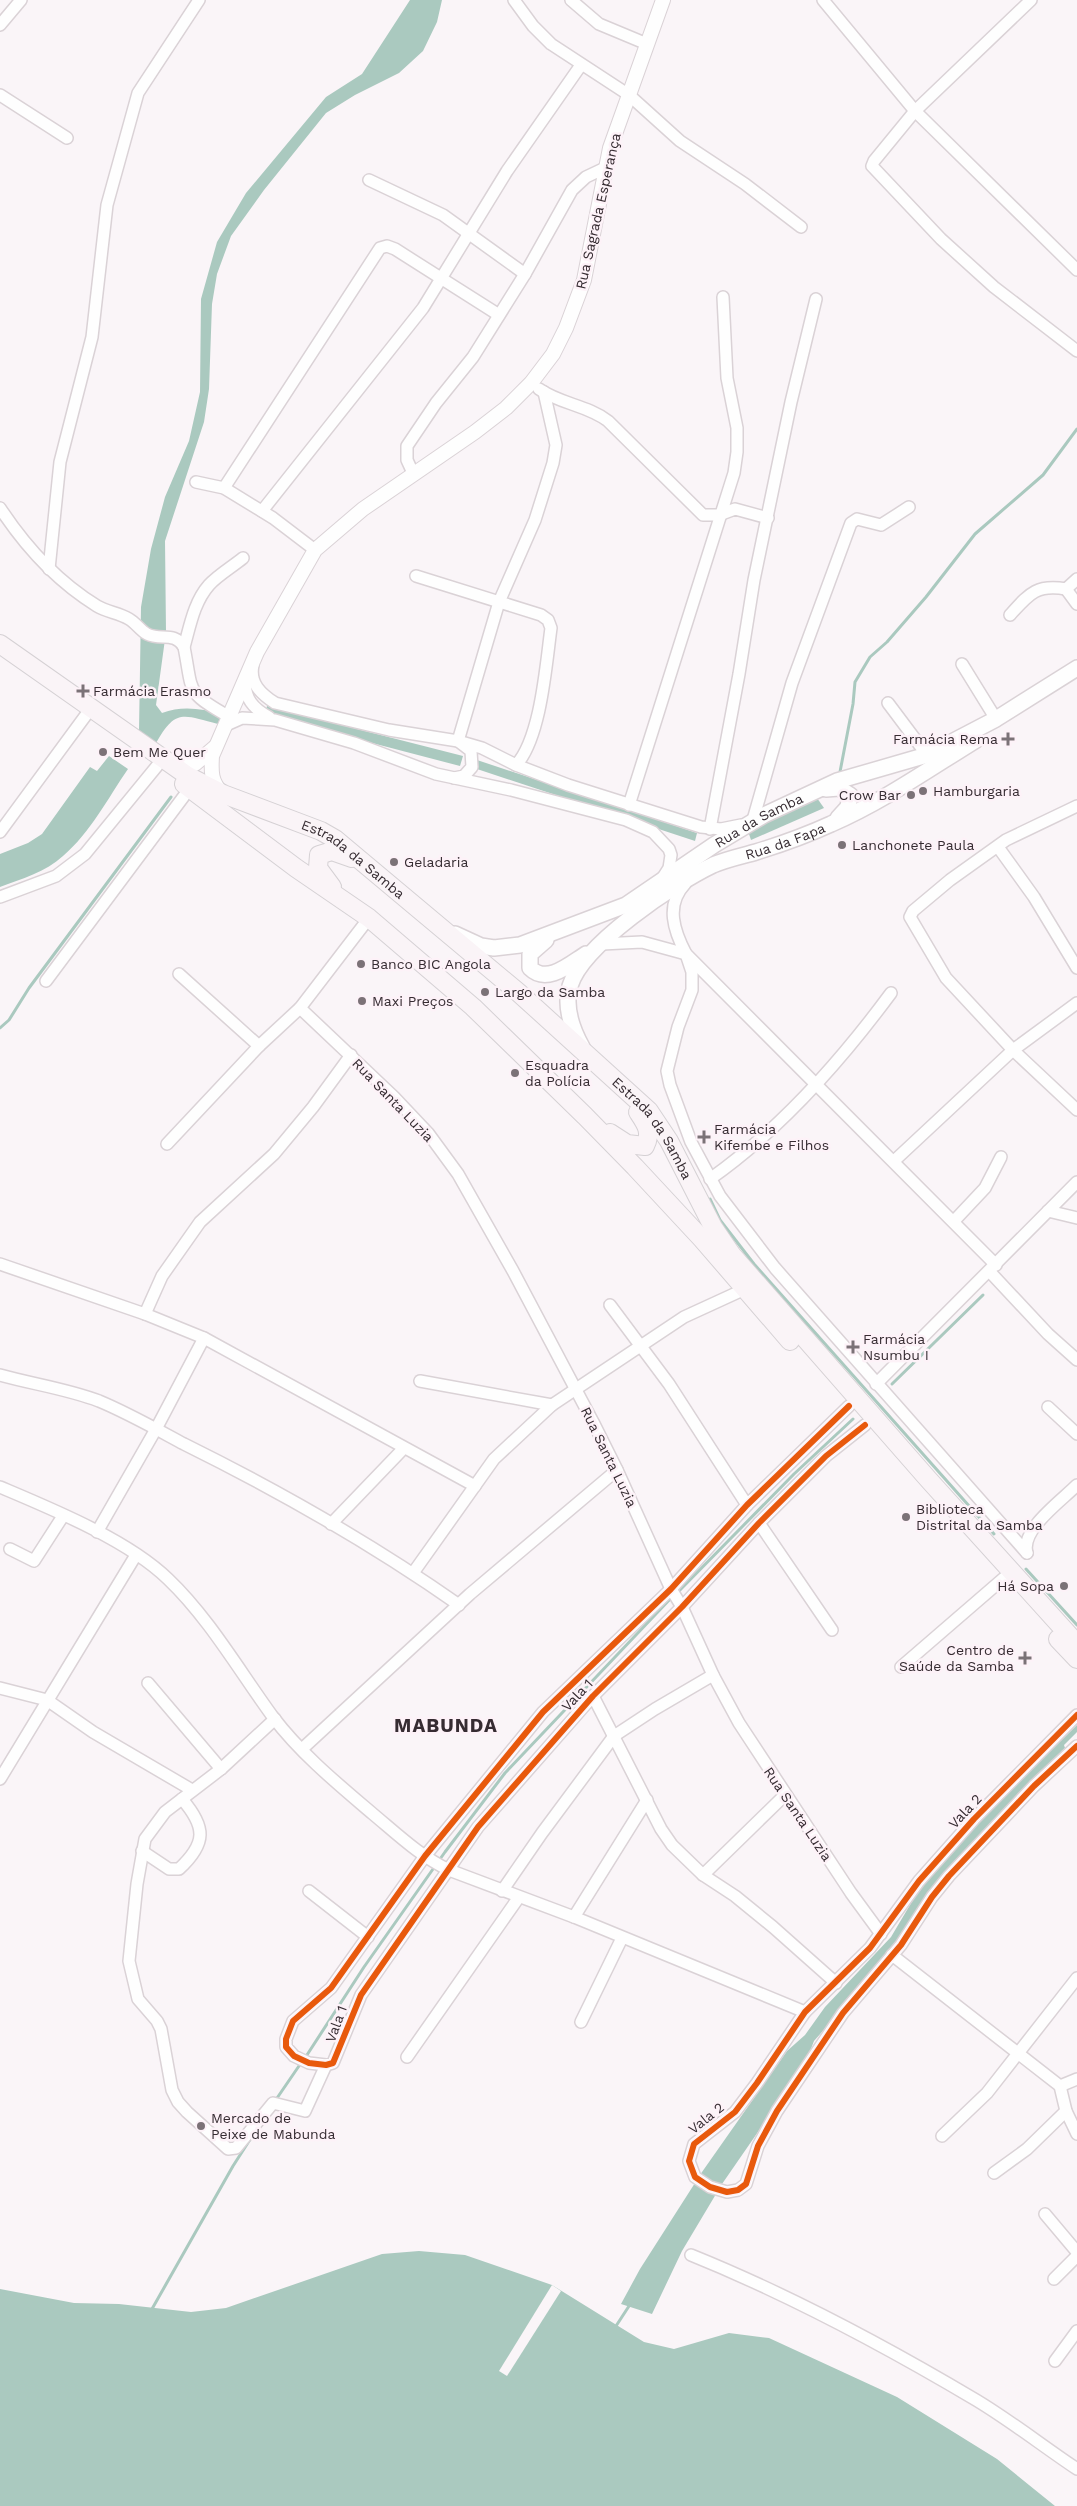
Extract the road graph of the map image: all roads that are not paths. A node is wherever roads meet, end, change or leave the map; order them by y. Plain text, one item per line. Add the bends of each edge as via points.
1 (21, 0) edge
2 (199, 0) edge
3 (514, 0) edge
4 (571, 0) edge
5 (823, 0) edge
6 (660, 1) edge
7 (1026, 2) edge
8 (1, 22) edge
9 (647, 44) junction
10 (581, 65) junction
11 (0, 95) edge
12 (629, 95) junction
13 (915, 111) junction
14 (67, 138) dead end
15 (605, 168) junction
16 (369, 180) dead end
17 (801, 227) dead end
18 (469, 232) junction
19 (1077, 270) edge
20 (525, 274) junction
21 (441, 278) junction
22 (723, 297) dead end
23 (816, 299) dead end
24 (499, 315) junction
25 (1077, 350) edge
26 (531, 383) junction
27 (544, 392) junction
28 (413, 473) junction
29 (196, 482) dead end
30 (224, 488) junction
31 (909, 507) dead end
32 (0, 508) edge
33 (262, 511) junction
34 (719, 515) junction
35 (768, 518) junction
36 (315, 550) junction
37 (242, 558) dead end
38 (49, 569) junction
39 (416, 576) dead end
40 (1077, 579) edge
41 (1066, 589) junction
42 (499, 602) junction
43 (1077, 604) edge
44 (1010, 615) dead end
45 (0, 644) edge
46 (184, 647) junction
47 (256, 652) junction
48 (0, 653) edge
49 (962, 664) dead end
50 (1077, 668) edge
51 (247, 675) junction
52 (1077, 678) edge
53 (888, 703) dead end
54 (86, 715) junction
55 (996, 719) junction
56 (226, 720) junction
57 (275, 720) junction
58 (128, 740) junction
59 (458, 742) junction
60 (217, 744) junction
61 (927, 755) junction
62 (158, 761) junction
63 (516, 765) junction
64 (451, 779) junction
65 (190, 788) junction
66 (223, 794) junction
67 (803, 798) junction
68 (629, 805) junction
69 (1077, 806) edge
70 (758, 818) junction
71 (710, 829) junction
72 (820, 829) junction
73 (0, 832) edge
74 (998, 847) junction
75 (372, 868) junction
76 (703, 871) junction
77 (653, 888) junction
78 (0, 897) edge
79 (348, 903) junction
80 (369, 918) junction
81 (579, 925) junction
82 (441, 926) junction
83 (602, 944) junction
84 (686, 954) junction
85 (1077, 968) edge
86 (179, 974) dead end
87 (46, 981) dead end
88 (891, 993) dead end
89 (1077, 1003) edge
90 (300, 1008) junction
91 (259, 1046) junction
92 (1013, 1050) junction
93 (584, 1052) junction
94 (351, 1055) junction
95 (618, 1082) junction
96 (817, 1083) junction
97 (1077, 1110) edge
98 (585, 1116) junction
99 (168, 1144) dead end
100 (1001, 1156) dead end
101 (894, 1161) junction
102 (710, 1179) junction
103 (1077, 1182) edge
104 (1048, 1211) junction
105 (1077, 1218) edge
106 (954, 1221) junction
107 (0, 1264) edge
108 (993, 1268) junction
109 (745, 1289) junction
110 (610, 1305) dead end
111 (145, 1314) junction
112 (204, 1338) junction
113 (640, 1345) junction
114 (1077, 1360) edge
115 (0, 1375) edge
116 (420, 1381) dead end
117 (876, 1384) junction
118 (574, 1390) junction
119 (552, 1405) junction
120 (849, 1406) junction
121 (1048, 1407) dead end
122 (865, 1425) junction
123 (156, 1429) junction
124 (1077, 1434) edge
125 (404, 1448) junction
126 (617, 1470) junction
127 (1077, 1485) edge
128 (475, 1486) junction
129 (0, 1487) edge
130 (747, 1505) junction
131 (62, 1516) junction
132 (759, 1523) junction
133 (331, 1524) junction
134 (1004, 1527) junction
135 (1032, 1529) junction
136 (97, 1532) junction
137 (10, 1549) dead end
138 (136, 1554) junction
139 (413, 1573) junction
140 (1004, 1578) junction
141 (672, 1591) junction
142 (459, 1605) junction
143 (681, 1606) junction
144 (832, 1630) dead end
145 (1077, 1644) edge
146 (1077, 1660) edge
147 (901, 1667) dead end
148 (713, 1675) junction
149 (148, 1683) dead end
150 (0, 1688) edge
151 (593, 1696) junction
152 (47, 1700) junction
153 (1077, 1715) edge
154 (275, 1719) junction
155 (614, 1736) junction
156 (1077, 1746) edge
157 (302, 1749) junction
158 (221, 1769) junction
159 (0, 1779) edge
160 (192, 1790) junction
161 (785, 1795) junction
162 (182, 1799) junction
163 (647, 1800) junction
164 (142, 1852) junction
165 (428, 1858) junction
166 (446, 1869) junction
167 (703, 1875) junction
168 (310, 1891) dead end
169 (502, 1891) junction
170 (519, 1897) junction
171 (574, 1917) junction
172 (881, 1934) junction
173 (368, 1937) junction
174 (622, 1938) junction
175 (892, 1955) junction
176 (1077, 1978) edge
177 (836, 1983) junction
178 (805, 2012) junction
179 (581, 2022) dead end
180 (1018, 2055) junction
181 (407, 2057) dead end
182 (326, 2065) junction
183 (1077, 2079) edge
184 (1060, 2086) junction
185 (1066, 2111) junction
186 (1077, 2134) edge
187 (942, 2136) dead end
188 (994, 2172) dead end
189 (1045, 2214) dead end
190 (1077, 2252) edge
191 (691, 2255) dead end
192 (1077, 2256) edge
193 (1054, 2279) dead end
194 (1077, 2331) edge
195 (1055, 2361) dead end
196 (1077, 2470) edge

1 - 8 street
2 - 38 street via 138,93 107,205 92,337 60,462
3 - 10 street via 532,26
4 - 9 street via 599,24
5 - 13 street
6 - 9 street, Rua Sagrada Esperança
7 - 13 street
9 - 12 street, Rua Sagrada Esperança
10 - 12 street
10 - 18 street
11 - 14 street
12 - 15 street, Rua Sagrada Esperança
12 - 17 street via 680,140
13 - 19 street
13 - 25 street via 874,161 873,169 981,275
15 - 20 street via 586,177 572,190
15 - 26 street, Rua Sagrada Esperança via 592,247 576,304 553,354
16 - 18 street
18 - 20 street
18 - 21 street
20 - 24 street
21 - 24 street
21 - 30 street via 395,249 380,248
21 - 33 street via 423,308
22 - 34 street via 727,378 737,428 737,452 730,490
23 - 35 street
24 - 28 street via 473,357 407,446 407,460
26 - 27 street
26 - 28 street, Rua Sagrada Esperança via 475,432
27 - 34 street via 600,415 699,512 708,517
27 - 42 street via 556,445 553,463 535,520
28 - 36 street, Rua Sagrada Esperança via 350,518
29 - 30 street
30 - 33 street
31 - 70 street via 881,525 857,519 851,523 792,683
32 - 38 street
33 - 36 street
34 - 35 street via 735,509
34 - 68 street
35 - 71 street via 749,604
36 - 47 street, Rua Sagrada Esperança
37 - 46 street via 204,592
38 - 46 street via 98,606 128,618 138,628 181,642
39 - 42 street
40 - 41 street
41 - 43 street
41 - 44 street via 1052,587 1030,593
42 - 59 street
42 - 63 street via 545,617 550,628 534,728
45 - 58 main road, Estrada da Samba
46 - 56 street via 195,695
47 - 51 street, Rua Sagrada Esperança
47 - 59 street via 253,678 262,695 274,703 389,730
48 - 54 main road, Estrada da Samba
49 - 55 street
50 - 55 main road, Rua da Samba
51 - 56 street, Rua Sagrada Esperança
51 - 57 street via 245,685 250,702 254,708
52 - 72 main road, Rua da Fapa via 880,799
53 - 61 street
54 - 58 main road, Estrada da Samba
54 - 73 street
55 - 61 main road, Rua da Samba
56 - 57 street
56 - 60 street, Rua Sagrada Esperança
57 - 64 street via 354,743
58 - 62 main road, Estrada da Samba
59 - 63 street via 482,748
59 - 64 street via 471,751 474,761 470,772
60 - 62 street via 195,764
60 - 66 street, Rua Sagrada Esperança via 211,771 214,785
61 - 67 main road, Rua da Samba via 850,777
62 - 65 main road, Estrada da Samba
62 - 66 main road, Estrada da Samba
62 - 78 street via 85,854 56,876
63 - 68 street
64 - 77 street via 496,786 568,804 626,820 653,832 665,842 671,855 666,875
65 - 79 main road, Estrada da Samba
65 - 87 street
66 - 75 main road, Estrada da Samba via 321,831
67 - 70 main road, Rua da Samba
67 - 72 main road via 833,788 845,790 850,795 851,801 845,813
68 - 71 street
69 - 74 street via 1006,840
70 - 71 street via 734,827
70 - 77 main road, Rua da Samba
72 - 76 main road, Rua da Fapa
74 - 85 street via 1043,910
74 - 92 street via 943,885 910,917 946,978
75 - 79 main road via 332,851 319,855 318,868
75 - 82 main road, Estrada da Samba
76 - 83 main road, Rua da Fapa via 665,893
76 - 84 street via 676,894 673,906 676,930
77 - 81 main road, Rua da Samba via 626,905
79 - 80 main road, Estrada da Samba
80 - 90 street
80 - 98 main road, Estrada da Samba via 473,1008
81 - 82 main road, Rua da Samba via 520,945 494,948 467,941
81 - 83 main road via 533,949 530,968 537,974 550,974
82 - 93 main road, Estrada da Samba
83 - 84 street via 642,942
83 - 93 main road, Rua da Fapa via 578,969 569,993 571,1023
84 - 96 street
84 - 102 street, Estrada da Samba via 692,972 692,990 678,1027 667,1072 691,1142
86 - 91 street
88 - 96 street
89 - 92 street
90 - 91 street
90 - 94 street, Rua Santa Luzia
91 - 99 street
92 - 97 street
92 - 101 street
93 - 95 main road, Estrada da Samba
94 - 111 street via 274,1154 200,1222 162,1276
94 - 118 street, Rua Santa Luzia via 428,1133 458,1174 513,1271
95 - 98 main road via 648,1128 649,1138 645,1146 627,1144
95 - 145 main road, Estrada da Samba via 661,1127 713,1227 732,1255
96 - 101 street
96 - 102 street via 756,1143
98 - 109 main road, Estrada da Samba
100 - 106 street via 985,1188
101 - 106 street
102 - 117 street, Estrada da Samba via 752,1241
103 - 104 street
104 - 105 street
104 - 108 street
106 - 108 street
107 - 111 street
108 - 114 street via 1048,1334
108 - 117 street
109 - 113 street via 684,1317
109 - 120 main road, Estrada da Samba
110 - 113 street
111 - 112 street
112 - 123 street
112 - 125 street
113 - 118 street
113 - 130 street
115 - 123 street via 98,1401
116 - 119 street
117 - 134 street, Estrada da Samba
118 - 119 street
118 - 126 street, Rua Santa Luzia
119 - 128 street via 494,1459
120 - 122 main road, Estrada da Samba
120 - 130 street, Vala 1
121 - 124 street
122 - 132 street, Vala 1 via 826,1456
122 - 140 main road, Estrada da Samba
123 - 133 street
123 - 136 street
125 - 128 street
125 - 133 street
126 - 141 street, Rua Santa Luzia
126 - 142 street
127 - 135 street
128 - 139 street
129 - 131 street
130 - 141 street, Vala 1
131 - 136 street
131 - 137 street via 34,1561
132 - 143 street, Vala 1
132 - 144 street
133 - 139 street
134 - 135 street via 1013,1531
134 - 135 street via 1027,1553 1025,1546
136 - 138 street
138 - 152 street
138 - 154 street via 168,1579 189,1602
139 - 142 street
140 - 146 main road, Estrada da Samba
140 - 147 street
141 - 143 street, Rua Santa Luzia
141 - 165 street, Vala 1 via 543,1712
142 - 157 street
143 - 148 street, Rua Santa Luzia
143 - 151 street, Vala 1
148 - 155 street
148 - 161 street, Rua Santa Luzia via 738,1723
149 - 158 street
150 - 152 street
151 - 155 street
151 - 166 street, Vala 1 via 478,1827
152 - 159 street
152 - 160 street
153 - 172 street, Vala 2 via 974,1819 919,1882
154 - 157 street
154 - 158 street
155 - 163 street
155 - 169 street
156 - 175 street, Vala 2 via 1034,1786 949,1876
157 - 165 street via 363,1806
158 - 160 street
160 - 162 street
161 - 167 street
161 - 172 street, Rua Santa Luzia
162 - 164 street via 164,1812 145,1839
162 - 164 street via 201,1828 200,1843 192,1857 179,1869 169,1869
163 - 167 street via 672,1845
163 - 171 street
164 - 182 street via 129,1962 138,1999 161,2029 172,2090 187,2112 231,2150 236,2148 270,2104 278,2103 305,2111
165 - 166 street
165 - 173 street, Vala 1
166 - 169 street
166 - 182 street, Vala 1 via 361,1995 337,2056 333,2063
167 - 177 street via 766,1921
168 - 173 street
169 - 170 street
170 - 171 street
170 - 181 street
171 - 174 street
172 - 177 street, Vala 2
173 - 182 street, Vala 1 via 331,1988 293,2021 286,2039 286,2046 294,2056 309,2063
174 - 178 street
174 - 179 street
175 - 178 street, Vala 2 via 843,2012 778,2111 758,2146 746,2184 727,2192 710,2187 695,2177 691,2170 689,2161 694,2144 735,2112
175 - 180 street
176 - 180 street
177 - 178 street, Vala 2
180 - 184 street
180 - 187 street via 987,2092
183 - 184 street
184 - 185 street
185 - 186 street
185 - 188 street via 1027,2149
189 - 190 street
191 - 196 street via 784,2295 978,2401
192 - 193 street
194 - 195 street

